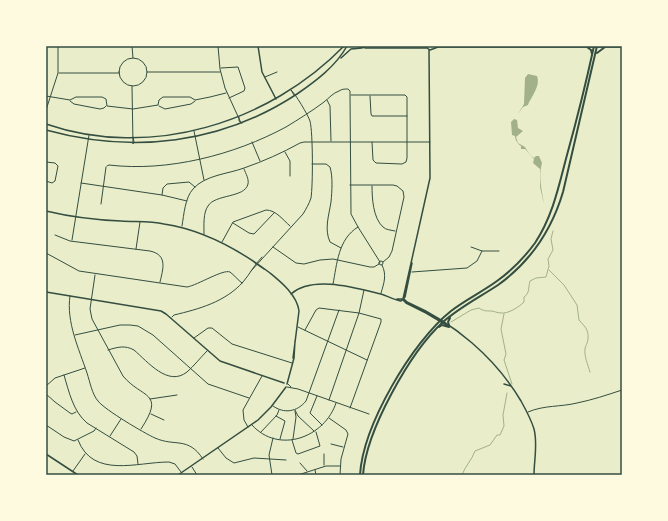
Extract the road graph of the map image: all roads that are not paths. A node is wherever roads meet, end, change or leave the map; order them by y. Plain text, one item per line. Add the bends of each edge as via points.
1 (58, 46) edge
2 (132, 46) edge
3 (218, 46) edge
4 (258, 46) edge
5 (343, 46) edge
6 (348, 46) edge
7 (355, 46) edge
8 (415, 46) edge
9 (423, 46) edge
10 (383, 47) edge
11 (461, 47) edge
12 (517, 47) edge
13 (551, 47) edge
14 (587, 47) junction
15 (596, 47) edge
16 (605, 47) junction
17 (622, 47) edge
18 (366, 48) junction
19 (430, 48) edge
20 (339, 51) junction
21 (343, 53) junction
22 (595, 57) junction
23 (132, 58) junction
24 (590, 63) junction
25 (335, 64) junction
26 (220, 68) junction
27 (119, 72) junction
28 (146, 72) junction
29 (220, 72) junction
30 (277, 72) dead end
31 (58, 73) junction
32 (316, 76) junction
33 (264, 77) junction
34 (132, 86) junction
35 (291, 90) junction
36 (226, 93) junction
37 (295, 95) junction
38 (350, 95) junction
39 (370, 95) junction
40 (46, 96) edge
41 (51, 97) junction
42 (229, 98) junction
43 (276, 99) junction
44 (70, 100) junction
45 (195, 100) junction
46 (327, 100) junction
47 (158, 105) junction
48 (107, 106) junction
49 (46, 110) edge
50 (133, 110) junction
51 (307, 114) junction
52 (408, 116) junction
53 (239, 117) junction
54 (242, 123) junction
55 (46, 124) edge
56 (577, 124) junction
57 (65, 129) junction
58 (46, 130) edge
59 (193, 130) junction
60 (88, 134) junction
61 (64, 135) junction
62 (163, 135) junction
63 (133, 137) junction
64 (195, 137) junction
65 (88, 140) junction
66 (164, 142) junction
67 (252, 142) junction
68 (311, 142) junction
69 (331, 142) junction
70 (350, 142) junction
71 (372, 142) junction
72 (408, 142) junction
73 (430, 142) junction
74 (132, 144) junction
75 (285, 151) junction
76 (200, 159) junction
77 (46, 162) edge
78 (260, 162) junction
79 (312, 164) junction
80 (244, 169) junction
81 (290, 176) dead end
82 (46, 181) edge
83 (204, 181) junction
84 (81, 183) junction
85 (350, 185) junction
86 (372, 185) junction
87 (104, 186) junction
88 (195, 186) junction
89 (162, 195) junction
90 (187, 201) junction
91 (101, 204) dead end
92 (46, 211) edge
93 (275, 213) junction
94 (76, 217) junction
95 (140, 222) junction
96 (233, 222) junction
97 (182, 227) junction
98 (291, 227) junction
99 (358, 227) junction
100 (396, 231) junction
101 (204, 234) junction
102 (55, 235) dead end
103 (72, 241) junction
104 (222, 242) junction
105 (272, 247) junction
106 (471, 247) dead end
107 (341, 248) junction
108 (136, 249) junction
109 (482, 251) junction
110 (499, 251) dead end
111 (46, 253) edge
112 (338, 260) junction
113 (380, 262) junction
114 (383, 262) junction
115 (257, 264) junction
116 (379, 264) junction
117 (382, 265) junction
118 (410, 272) junction
119 (96, 274) junction
120 (160, 283) junction
121 (242, 283) junction
122 (332, 285) junction
123 (364, 290) junction
124 (46, 292) edge
125 (291, 294) junction
126 (381, 294) junction
127 (70, 296) junction
128 (403, 299) junction
129 (92, 300) junction
130 (339, 309) junction
131 (359, 313) junction
132 (451, 315) junction
133 (171, 318) junction
134 (442, 321) junction
135 (449, 326) junction
136 (297, 327) junction
137 (438, 327) junction
138 (97, 330) junction
139 (304, 330) junction
140 (75, 336) junction
141 (194, 338) junction
142 (328, 341) junction
143 (108, 350) junction
144 (207, 350) junction
145 (346, 350) junction
146 (367, 360) junction
147 (292, 363) junction
148 (85, 368) junction
149 (191, 368) junction
150 (64, 375) junction
151 (262, 376) junction
152 (504, 384) dead end
153 (285, 385) junction
154 (46, 386) edge
155 (511, 386) junction
156 (622, 390) edge
157 (309, 393) junction
158 (46, 394) edge
159 (178, 395) dead end
160 (317, 396) junction
161 (249, 398) junction
162 (150, 399) junction
163 (329, 400) junction
164 (336, 403) junction
165 (272, 406) junction
166 (350, 408) junction
167 (279, 410) junction
168 (295, 410) junction
169 (77, 412) junction
170 (527, 412) junction
171 (151, 414) junction
172 (369, 414) dead end
173 (276, 416) junction
174 (122, 418) junction
175 (329, 418) junction
176 (164, 420) dead end
177 (46, 424) edge
178 (252, 425) junction
179 (323, 425) junction
180 (248, 427) junction
181 (96, 428) junction
182 (141, 430) junction
183 (260, 432) junction
184 (315, 432) junction
185 (110, 437) junction
186 (273, 438) junction
187 (78, 440) junction
188 (280, 440) junction
189 (293, 440) junction
190 (331, 444) dead end
191 (344, 447) junction
192 (218, 448) junction
193 (46, 454) edge
194 (85, 454) junction
195 (324, 454) dead end
196 (203, 459) junction
197 (270, 459) junction
198 (286, 460) dead end
199 (300, 463) dead end
200 (138, 464) junction
201 (324, 466) junction
202 (340, 466) junction
203 (192, 467) junction
204 (314, 470) junction
205 (73, 472) junction
206 (307, 472) junction
207 (182, 473) junction
208 (78, 475) edge
209 (178, 475) edge
210 (197, 475) edge
211 (272, 475) edge
212 (298, 475) edge
213 (316, 475) edge
214 (340, 475) edge
215 (361, 475) edge
216 (534, 475) edge

1 - 31 street
2 - 23 street
3 - 26 street
4 - 33 street
5 - 20 street
6 - 21 street
7 - 18 street
8 - 9 street
10 - 18 street
10 - 19 street
11 - 12 street
11 - 19 street
12 - 13 street
13 - 14 street
14 - 15 street
14 - 24 main road via 592,51
15 - 16 street
15 - 22 main road
15 - 24 main road
16 - 17 street
16 - 22 main road
18 - 25 street via 351,50
19 - 73 street
20 - 21 street
20 - 32 street
21 - 25 street
22 - 56 main road
23 - 27 street via 123,63
23 - 28 street via 142,62
24 - 56 main road
25 - 32 street
26 - 29 street
26 - 42 street via 238,67 245,88 244,91
27 - 31 street
27 - 34 street via 123,82
28 - 29 street
28 - 34 street via 141,83
29 - 36 street
30 - 33 street
31 - 41 street
32 - 35 street
32 - 37 street
33 - 43 street
34 - 50 street
35 - 37 street
35 - 43 street
36 - 42 street
36 - 45 street
37 - 51 street
37 - 54 street
38 - 39 street
38 - 46 street via 348,89 340,90
38 - 70 street
39 - 52 street via 406,96
39 - 52 street via 372,116
40 - 41 street
41 - 44 street
41 - 49 street
42 - 53 street
43 - 53 street
44 - 48 street via 74,104 100,109
44 - 48 street via 76,97 100,97 106,100
45 - 47 street via 191,104 165,109
45 - 47 street via 190,97 163,97
46 - 51 street
46 - 69 street via 330,106
47 - 50 street
48 - 50 street
50 - 63 street
51 - 67 street
51 - 68 street via 311,126
52 - 72 street
53 - 54 street
53 - 59 street
54 - 64 street
55 - 57 street
56 - 132 main road via 560,202 539,243 507,278
56 - 134 main road via 553,205 535,242 502,277 462,303
57 - 60 street
57 - 61 street
58 - 61 street
59 - 62 street
59 - 64 street
60 - 63 street
60 - 65 street
61 - 65 street
62 - 63 street
62 - 66 street
63 - 74 street
64 - 66 street
64 - 76 street
65 - 74 street
65 - 84 street
66 - 74 street
67 - 76 street
67 - 78 street
68 - 69 street
68 - 75 street via 300,143
68 - 79 street
69 - 70 street
70 - 71 street
70 - 85 street
71 - 72 street
71 - 72 street via 372,160 376,163 402,164 406,162
72 - 73 street
73 - 118 street via 430,180
75 - 78 street
75 - 81 street via 290,161
76 - 83 street
76 - 87 street via 153,165 106,165
77 - 82 street via 58,166 55,181
78 - 80 street
79 - 98 street via 309,203
79 - 107 street via 326,164 330,167 328,234 330,242
80 - 83 street
80 - 101 street via 247,187 208,205
83 - 88 street
84 - 87 street
84 - 94 street
85 - 86 street
85 - 99 street via 350,210
86 - 100 street via 372,202 380,222 384,228
86 - 100 street via 393,185 403,191 404,197
87 - 89 street
87 - 91 street
88 - 89 street via 189,182 167,184
88 - 90 street
89 - 90 street
90 - 97 street
92 - 94 street
93 - 96 street via 266,210
93 - 96 street via 254,234
93 - 98 street
94 - 95 street
94 - 103 street
95 - 97 street
95 - 108 street
96 - 104 street
97 - 101 street
98 - 105 street
99 - 107 street via 347,236
99 - 113 street
100 - 114 street via 391,255
101 - 104 street
102 - 103 street
103 - 108 street
104 - 115 street
105 - 112 street via 296,263
105 - 115 street
106 - 109 street
107 - 112 street
108 - 120 street via 154,252 161,257 163,267
109 - 110 street
109 - 118 street via 477,261 467,268
111 - 119 street via 79,271
112 - 116 street via 370,267
112 - 122 street
113 - 114 street
113 - 116 street
114 - 117 street
115 - 121 street
115 - 125 street via 276,278
116 - 117 street
117 - 126 street via 386,277
118 - 128 street
119 - 120 street
119 - 129 street
120 - 121 street via 192,286 226,272
121 - 133 street via 208,306
122 - 123 street
122 - 125 street via 305,286
123 - 126 street
123 - 131 street
124 - 127 street
125 - 136 street via 298,306
126 - 128 street
127 - 129 street
127 - 140 street via 70,313
128 - 134 street
129 - 133 street via 155,309
129 - 138 street via 91,316
130 - 131 street
130 - 139 street via 318,308
130 - 142 street
131 - 145 street
131 - 146 street via 379,318 381,321
132 - 134 main road
132 - 135 main road
133 - 141 street
134 - 135 street
134 - 137 main road
134 - 215 main road via 429,332 414,353 383,404 365,443 361,458
135 - 137 main road
135 - 155 street via 479,349
136 - 139 street
136 - 147 street
137 - 215 main road via 416,354 386,405 367,447
138 - 140 street
138 - 143 street
138 - 149 street via 125,324 142,328
139 - 142 street
140 - 148 street
141 - 144 street
141 - 147 street via 209,327 213,328 232,344
142 - 145 street
142 - 157 street
143 - 149 street via 120,346 130,348 158,371 169,376 180,376
143 - 162 street via 125,379
144 - 149 street
144 - 151 street via 222,362
145 - 146 street
145 - 163 street
146 - 166 street
147 - 153 street
148 - 150 street
148 - 174 street via 98,400
149 - 161 street via 208,384
150 - 154 street
150 - 169 street
151 - 153 street
151 - 161 street
152 - 155 street
153 - 157 street
153 - 165 street
155 - 170 street
156 - 170 street via 577,403
157 - 160 street
157 - 168 street via 304,404
158 - 169 street via 71,413
159 - 162 street
160 - 163 street
160 - 179 street via 310,413
161 - 180 street via 242,413
162 - 171 street
163 - 164 street
164 - 166 street
164 - 175 street
165 - 167 street
165 - 178 street
166 - 172 street
167 - 168 street
167 - 173 street
168 - 184 street
168 - 189 street
169 - 181 street
170 - 216 street via 536,439
171 - 176 street
171 - 182 street
173 - 183 street
173 - 188 street via 285,421
174 - 182 street
174 - 185 street
175 - 179 street
175 - 191 street via 347,432
177 - 187 street via 68,439
178 - 180 street
178 - 183 street
179 - 184 street
180 - 192 street
181 - 185 street
181 - 187 street
182 - 196 street via 160,440 189,445
183 - 186 street
184 - 189 street
184 - 189 street via 320,446 296,453
185 - 200 street via 136,453
186 - 188 street
186 - 197 street
187 - 194 street
188 - 189 street
190 - 191 street
191 - 202 street
192 - 196 street
192 - 197 street via 232,462 252,458
193 - 205 street
194 - 200 street via 109,466
194 - 205 street
195 - 201 street
196 - 203 street
197 - 198 street
197 - 211 street
199 - 206 street
200 - 207 street via 170,462
201 - 202 street
201 - 204 street
202 - 214 street
203 - 207 street
203 - 210 street
204 - 206 street
204 - 213 street
205 - 208 street
206 - 212 street
207 - 209 street

